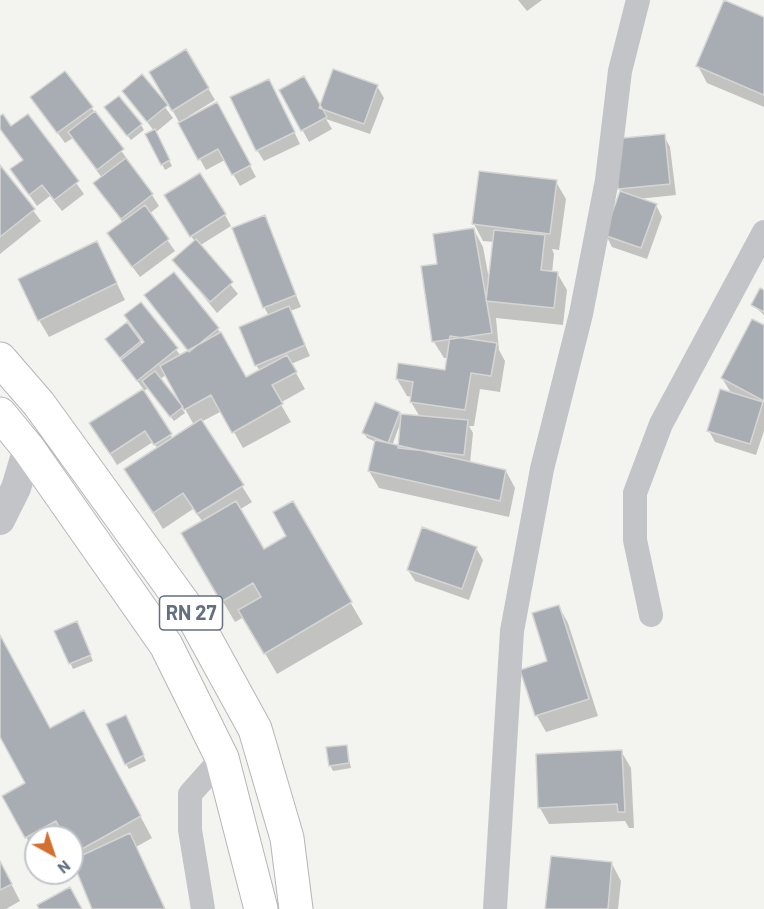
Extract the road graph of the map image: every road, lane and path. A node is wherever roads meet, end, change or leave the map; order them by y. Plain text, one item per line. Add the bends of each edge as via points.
1 (638, 0) edge
2 (764, 232) edge
3 (0, 359) edge
4 (0, 414) edge
5 (28, 448) junction
6 (0, 520) edge
7 (651, 615) dead end
8 (222, 758) junction
9 (203, 909) edge
10 (261, 909) edge
11 (296, 909) edge
12 (495, 909) edge

1 - 12 street via 620,70 607,180 581,314 543,470 512,631
2 - 7 street via 661,424 635,493 635,540
3 - 11 highway, RN 27 via 39,404 194,618 255,729 287,838
4 - 5 highway, RN 27
5 - 6 street via 16,488
5 - 8 highway, RN 27 via 166,645
8 - 9 street via 190,794 190,830
8 - 10 highway, RN 27

